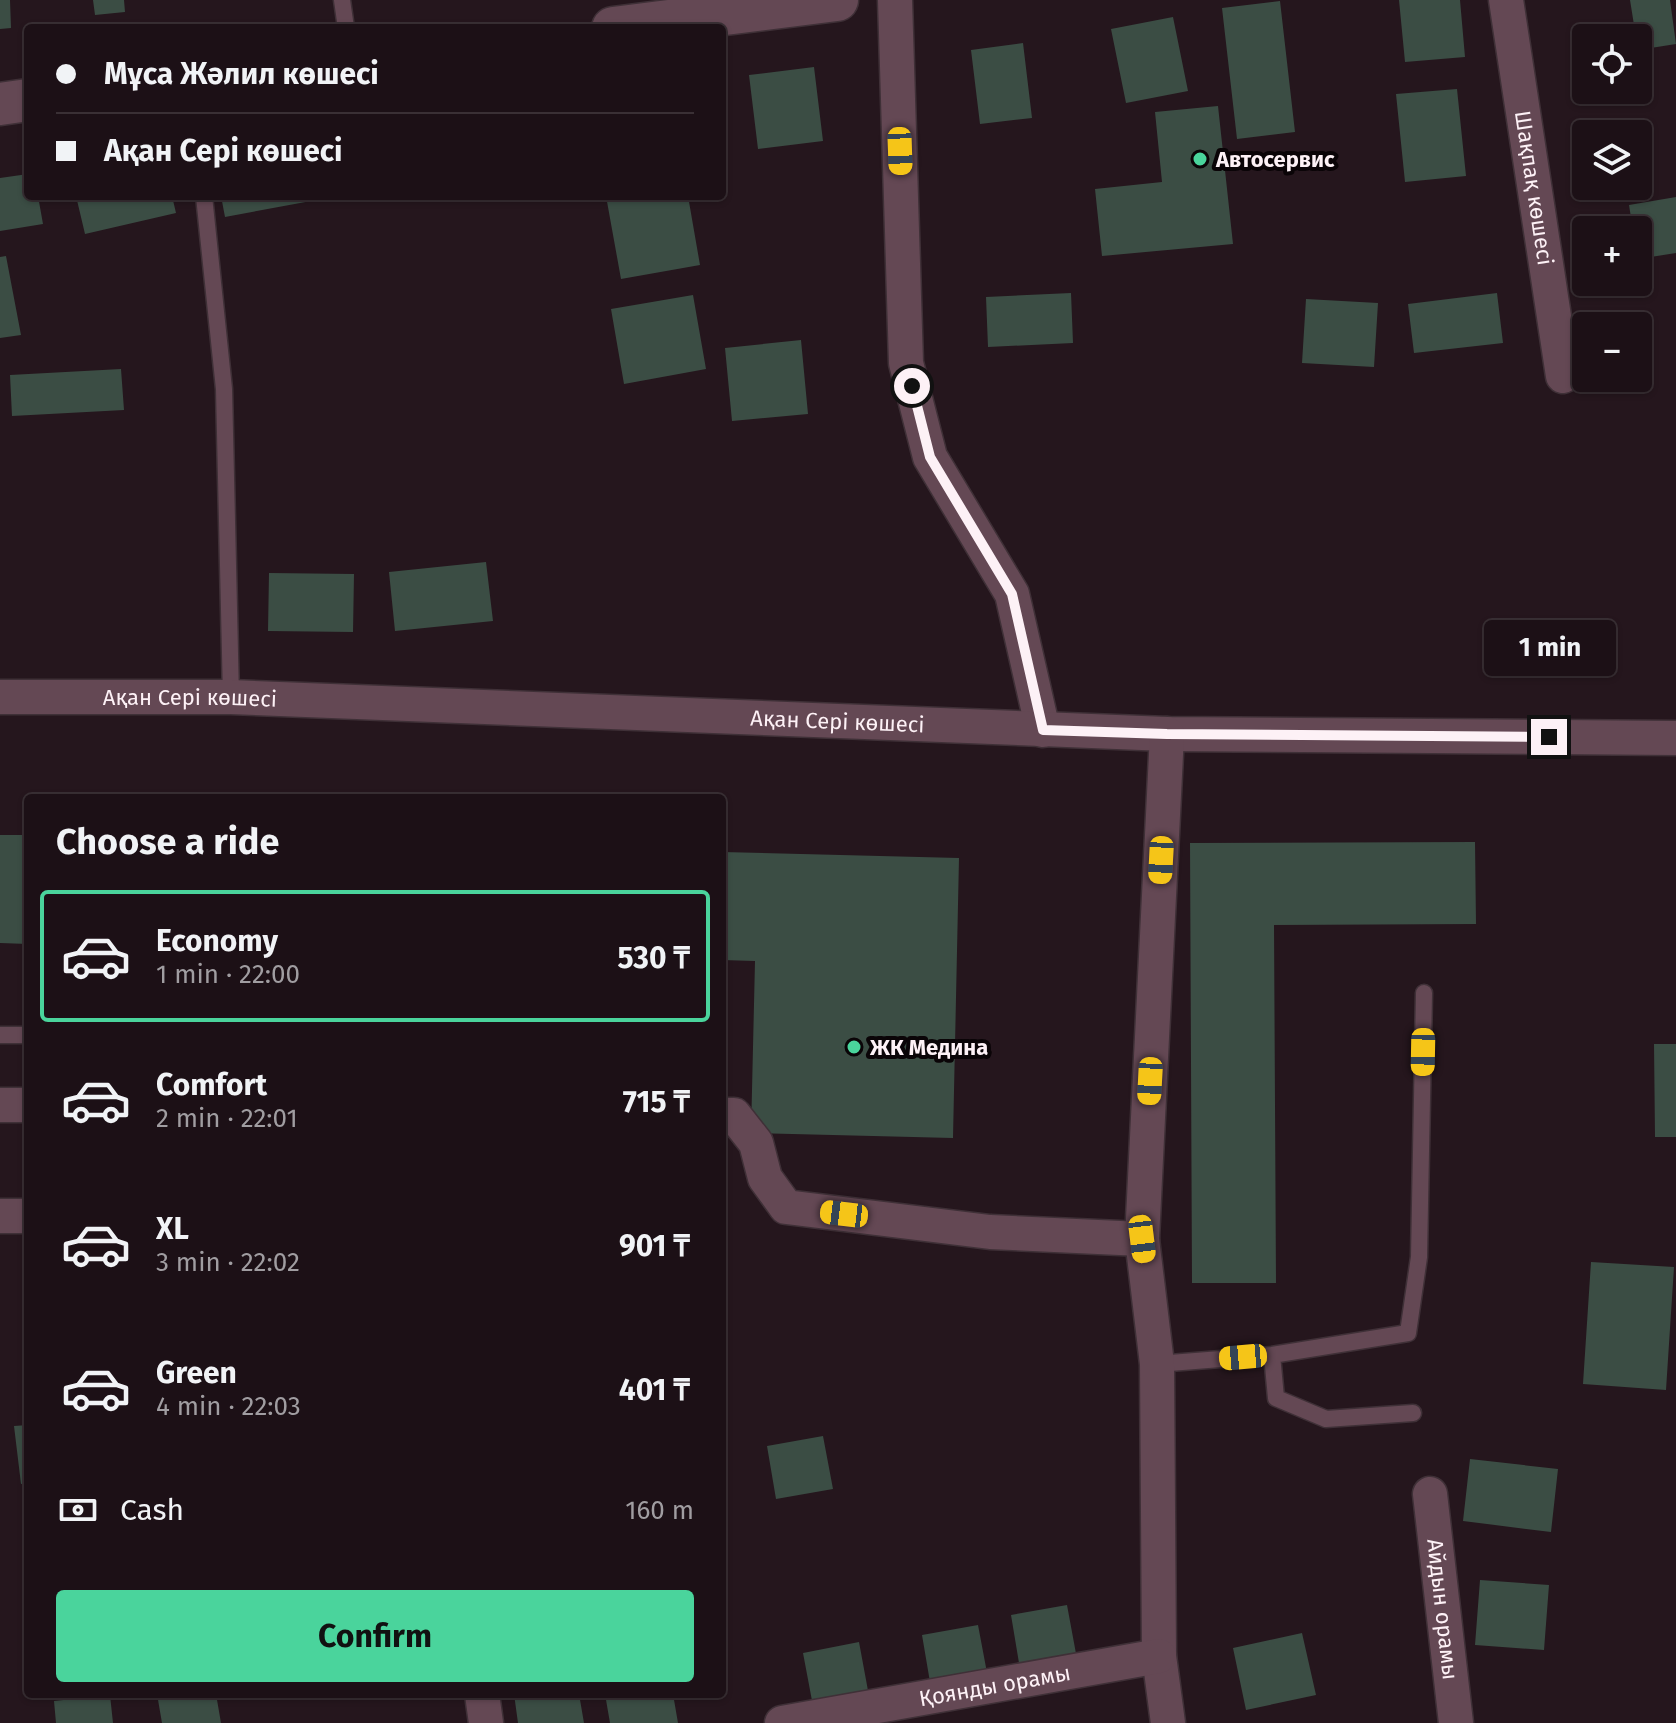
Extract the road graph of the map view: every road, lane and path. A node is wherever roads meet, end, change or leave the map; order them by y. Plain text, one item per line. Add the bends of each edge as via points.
1 (342, 0) edge
2 (837, 0) edge
3 (895, 0) edge
4 (1506, 0) edge
5 (345, 24) edge
6 (645, 24) edge
7 (24, 101) edge
8 (0, 104) edge
9 (204, 200) edge
10 (1563, 376) dead end
11 (0, 697) edge
12 (231, 697) junction
13 (1043, 730) junction
14 (1167, 734) junction
15 (1676, 738) edge
16 (1424, 993) dead end
17 (0, 1035) edge
18 (24, 1035) edge
19 (0, 1105) edge
20 (24, 1105) edge
21 (726, 1115) edge
22 (0, 1216) edge
23 (24, 1216) edge
24 (1142, 1239) junction
25 (1272, 1355) junction
26 (1157, 1364) junction
27 (1413, 1413) dead end
28 (1430, 1494) dead end
29 (1159, 1656) junction
30 (483, 1698) edge
31 (486, 1723) edge
32 (782, 1723) edge
33 (1168, 1723) edge
34 (1456, 1723) edge

1 - 5 lane
2 - 6 street
3 - 13 street via 906,363 930,457 1012,594
4 - 10 street, Шақпақ көшесі
7 - 8 street
9 - 12 lane via 224,389
11 - 12 street, Ақан Сері көшесі
12 - 13 street, Ақан Сері көшесі
13 - 14 street, Ақан Сері көшесі
14 - 15 street, Ақан Сері көшесі
14 - 24 street
16 - 25 lane via 1419,1257 1408,1333
17 - 18 lane
19 - 20 street
21 - 24 street via 734,1115 756,1143 765,1178 786,1207 990,1232
22 - 23 street
24 - 26 street
25 - 26 lane
25 - 27 lane via 1276,1398 1326,1419
26 - 29 street
28 - 34 street, Айдын орамы
29 - 32 street, Қоянды орамы
29 - 33 street
30 - 31 street

